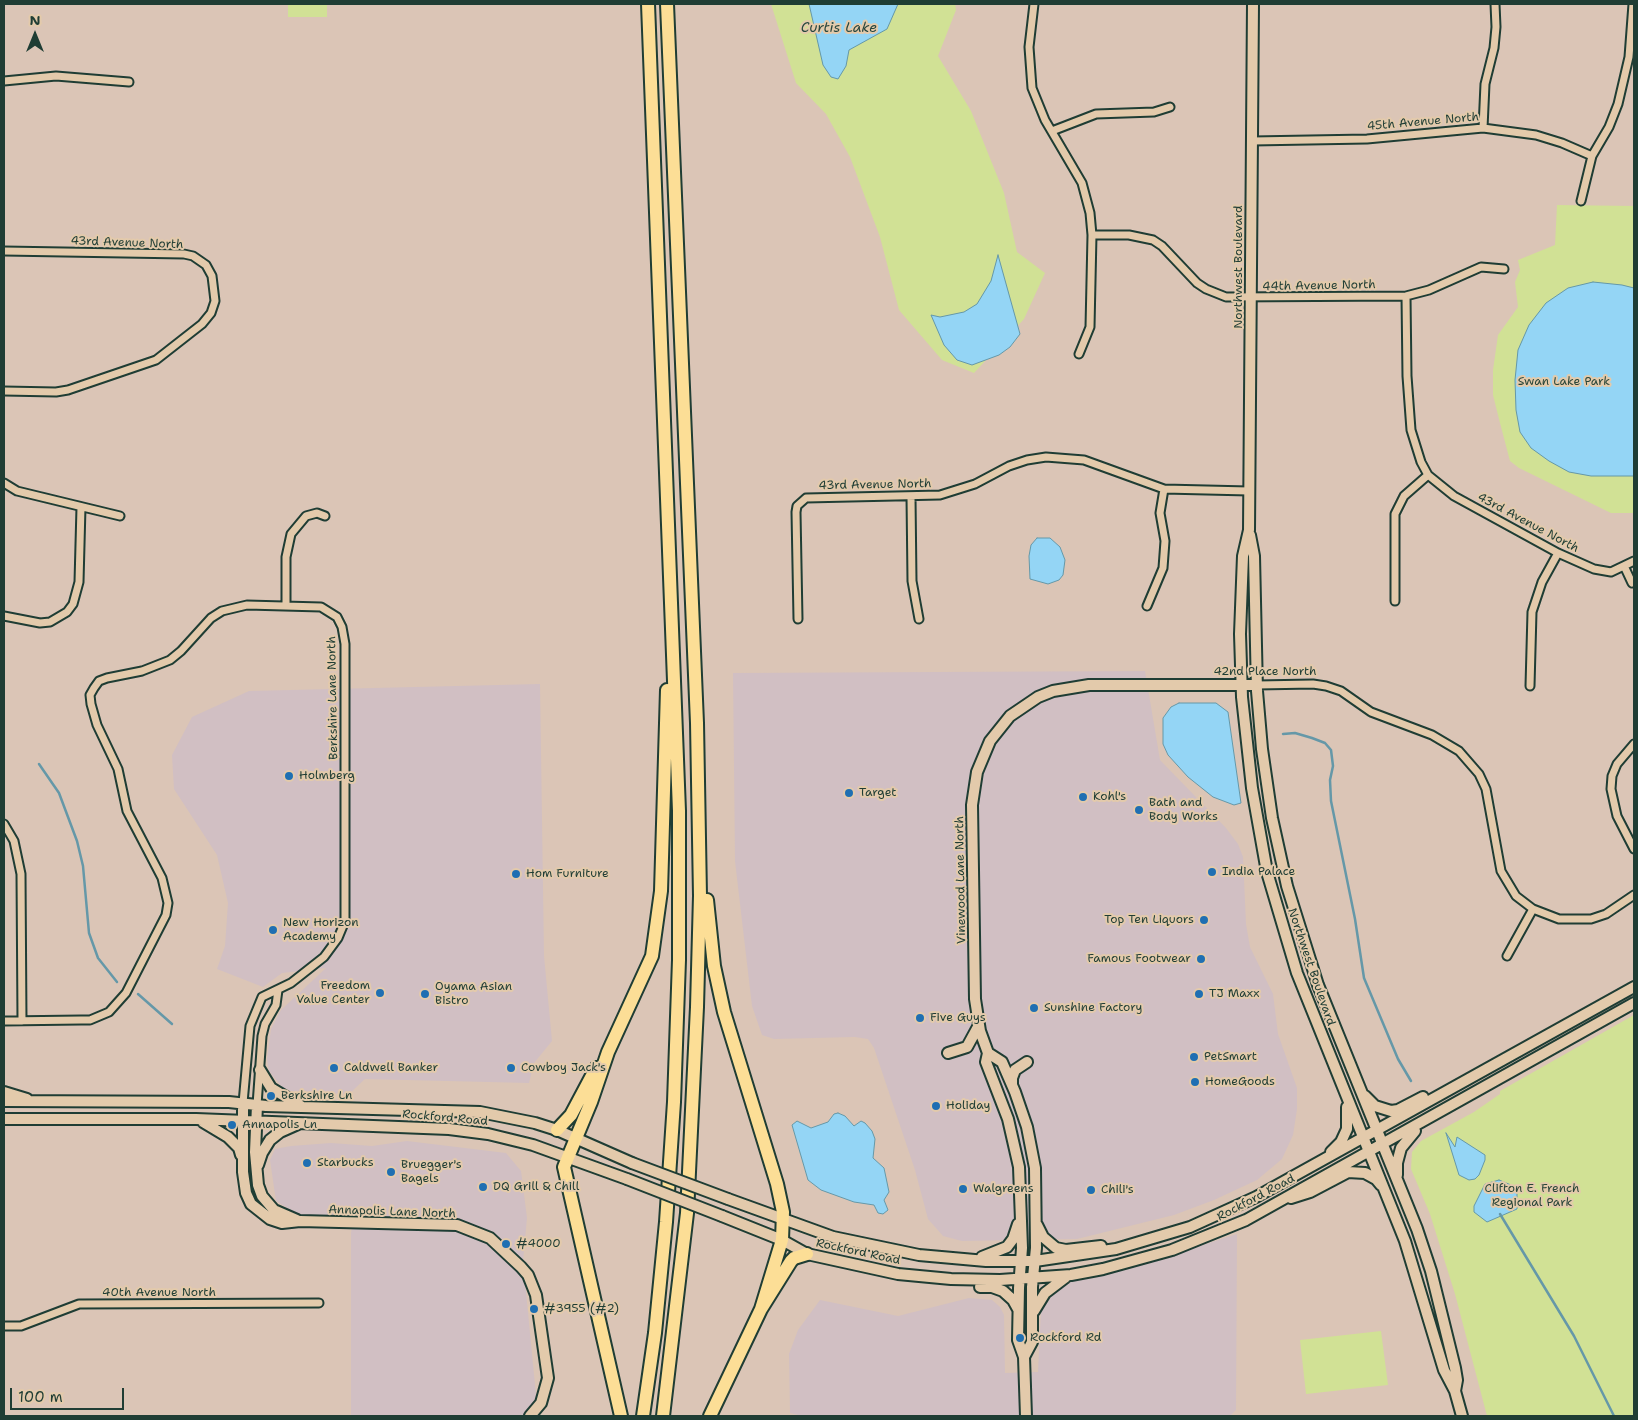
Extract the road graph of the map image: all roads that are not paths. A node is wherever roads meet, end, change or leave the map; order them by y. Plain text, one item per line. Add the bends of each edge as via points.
1 (648, 4) edge
2 (667, 4) edge
3 (1034, 4) edge
4 (1252, 4) edge
5 (1495, 4) edge
6 (1633, 4) edge
7 (4, 81) edge
8 (129, 82) dead end
9 (1170, 107) dead end
10 (1483, 128) junction
11 (1052, 131) junction
12 (1252, 141) junction
13 (1592, 156) junction
14 (1581, 201) dead end
15 (1092, 235) junction
16 (4, 251) edge
17 (1504, 269) dead end
18 (1406, 296) junction
19 (1251, 298) junction
20 (1079, 354) dead end
21 (4, 391) edge
22 (1428, 475) junction
23 (4, 483) edge
24 (1164, 489) junction
25 (1249, 491) junction
26 (911, 497) junction
27 (81, 507) junction
28 (120, 516) dead end
29 (325, 516) dead end
30 (1249, 530) junction
31 (1558, 553) junction
32 (1634, 561) edge
33 (1624, 568) junction
34 (1632, 583) dead end
35 (1395, 601) dead end
36 (286, 605) junction
37 (1147, 606) dead end
38 (4, 616) edge
39 (798, 619) dead end
40 (919, 619) dead end
41 (674, 656) junction
42 (1241, 684) junction
43 (1257, 685) junction
44 (1530, 686) dead end
45 (1010, 716) joint
46 (1634, 744) edge
47 (700, 816) junction
48 (4, 824) edge
49 (1634, 849) edge
50 (1634, 895) edge
51 (1533, 909) junction
52 (1507, 956) dead end
53 (1634, 986) edge
54 (278, 990) junction
55 (1634, 1003) edge
56 (22, 1021) junction
57 (4, 1022) edge
58 (979, 1026) junction
59 (608, 1052) junction
60 (948, 1053) dead end
61 (988, 1053) junction
62 (1027, 1062) dead end
63 (260, 1070) junction
64 (1012, 1086) junction
65 (1451, 1089) junction
66 (4, 1092) edge
67 (1362, 1093) junction
68 (1346, 1094) junction
69 (32, 1101) junction
70 (4, 1102) edge
71 (243, 1104) junction
72 (257, 1105) junction
73 (300, 1106) junction
74 (4, 1119) edge
75 (196, 1119) junction
76 (243, 1121) junction
77 (256, 1121) junction
78 (1424, 1121) junction
79 (301, 1123) junction
80 (557, 1130) junction
81 (1377, 1130) junction
82 (1364, 1138) junction
83 (575, 1139) junction
84 (1382, 1144) junction
85 (1369, 1152) junction
86 (567, 1157) junction
87 (1320, 1162) junction
88 (244, 1163) junction
89 (256, 1170) junction
90 (1398, 1181) junction
91 (1384, 1189) junction
92 (1285, 1198) junction
93 (1021, 1214) junction
94 (1036, 1220) junction
95 (300, 1221) junction
96 (784, 1221) junction
97 (782, 1240) junction
98 (1116, 1249) junction
99 (808, 1254) junction
100 (958, 1259) junction
101 (1035, 1261) junction
102 (1021, 1262) junction
103 (882, 1272) junction
104 (1071, 1274) junction
105 (1033, 1278) junction
106 (1019, 1279) junction
107 (318, 1302) dead end
108 (761, 1309) junction
109 (1018, 1312) junction
110 (1032, 1314) junction
111 (4, 1326) edge
112 (1024, 1357) junction
113 (1455, 1391) junction
114 (530, 1416) edge
115 (621, 1416) edge
116 (643, 1416) edge
117 (663, 1416) edge
118 (710, 1416) edge
119 (1026, 1416) edge
120 (1462, 1416) edge

1 - 41 highway
2 - 47 highway
3 - 11 street via 1028,47 1029,67 1038,105
4 - 12 main road, Northwest Boulevard
5 - 10 street via 1494,48 1485,84
6 - 13 street via 1620,96
7 - 8 street via 56,76
9 - 11 street via 1154,112 1096,114
10 - 12 street, 45th Avenue North via 1367,139
10 - 13 street, 45th Avenue North via 1536,134
11 - 15 street via 1082,183 1089,206
12 - 19 main road, Northwest Boulevard
13 - 14 street
15 - 19 street, 44th Avenue North via 1129,235 1153,240 1206,289 1226,297
15 - 20 street via 1090,327
16 - 21 street, 43rd Avenue North via 193,256 206,265 212,276 215,301 202,324 156,360 68,390
17 - 18 street, 44th Avenue North via 1481,267 1429,290
18 - 19 street, 44th Avenue North
18 - 22 street via 1411,430
19 - 25 main road, Northwest Boulevard
22 - 31 street, 43rd Avenue North via 1454,496
22 - 35 street via 1404,496 1395,514
23 - 27 street via 17,491
24 - 25 street, 43rd Avenue North
24 - 26 street, 43rd Avenue North via 1084,460 1046,457 1009,466 958,491
24 - 37 street via 1160,513 1165,541 1163,568
25 - 30 main road, Northwest Boulevard
26 - 39 street, 43rd Avenue North via 806,498 800,502 796,512
26 - 40 street via 912,581
27 - 28 street
27 - 38 street via 80,582 73,604 67,612 50,622
29 - 36 street via 317,513 306,516 291,534 286,557
30 - 42 main road, Northwest Boulevard via 1243,556
30 - 43 main road, Northwest Boulevard via 1254,556
31 - 33 street, 43rd Avenue North via 1603,572
31 - 44 street via 1542,582 1532,612
32 - 33 street, 43rd Avenue North
33 - 34 street
36 - 54 street, Berkshire Lane North via 321,607 337,617 344,636 345,921 336,942 324,957
36 - 56 street via 247,605 222,611 170,660 142,671 99,681 90,696 97,725 118,769 127,811 166,890 166,915 118,1004 100,1017
41 - 59 highway via 668,674 662,874 656,932 645,974
41 - 116 highway via 680,811 674,1102 655,1333
42 - 43 main road, 42nd Place North
42 - 45 main road, 42nd Place North via 1070,687 1038,697
42 - 68 main road, Northwest Boulevard via 1252,788 1267,872 1297,973
43 - 51 street, 42nd Place North via 1326,686 1340,691 1371,712 1432,735 1459,751 1479,774 1486,789 1501,871 1516,896
43 - 67 main road, Northwest Boulevard via 1267,784 1287,886 1318,985
45 - 58 main road, Vinewood Lane North via 982,756 974,788 974,968
46 - 49 street via 1617,764 1611,789 1617,816
47 - 96 highway via 716,978 777,1184
47 - 117 highway via 698,1007 688,1202
48 - 56 street via 14,841 21,874
50 - 51 street, 42nd Place North via 1606,914 1591,919 1559,919
51 - 52 street
53 - 65 main road, Rockford Road
54 - 63 street via 276,1005 262,1036
54 - 71 street, Berkshire Lane North via 262,997 250,1026
55 - 78 main road, Rockford Road
56 - 57 street
58 - 60 main road via 967,1047
58 - 61 main road, Vinewood Lane North
59 - 80 highway via 596,1067 571,1115
59 - 83 highway
61 - 64 main road, Vinewood Lane North via 1002,1062
61 - 93 main road, Vinewood Lane North via 986,1062 1008,1118 1019,1168
62 - 64 main road via 1015,1070
63 - 72 street
63 - 73 main road via 271,1088
64 - 94 main road, Vinewood Lane North via 1032,1150
65 - 67 main road via 1439,1088 1390,1111 1375,1106
65 - 81 main road, Rockford Road
66 - 69 main road
67 - 81 main road, Northwest Boulevard
68 - 82 main road, Northwest Boulevard
68 - 87 main road via 1347,1129 1336,1148
69 - 70 main road, Rockford Road
69 - 71 main road, Rockford Road
71 - 72 main road, Rockford Road
71 - 76 main road, Annapolis Lane North
72 - 73 main road, Rockford Road
72 - 77 main road, Annapolis Lane North
73 - 80 main road, Rockford Road via 480,1112
74 - 75 main road, Rockford Road
75 - 76 main road, Rockford Road
75 - 88 main road via 229,1137 240,1148
76 - 77 main road, Rockford Road
76 - 88 main road, Annapolis Lane North
77 - 79 main road, Rockford Road
77 - 89 main road, Annapolis Lane North
78 - 84 main road, Rockford Road
78 - 90 main road via 1401,1148 1397,1163
79 - 86 main road, Rockford Road via 470,1131 523,1142
79 - 89 main road via 270,1140
80 - 83 main road, Rockford Road
81 - 82 main road, Rockford Road
81 - 84 main road, Northwest Boulevard
82 - 85 main road, Northwest Boulevard
82 - 87 main road, Rockford Road
83 - 86 highway
83 - 96 main road, Rockford Road, bridge
84 - 85 main road, Rockford Road
84 - 90 main road, Northwest Boulevard
85 - 91 main road, Northwest Boulevard
85 - 92 main road, Rockford Road
86 - 97 main road, Rockford Road, bridge
86 - 115 highway via 564,1167 568,1190
87 - 98 main road, Rockford Road via 1234,1208 1178,1231
88 - 95 main road, Annapolis Lane North via 246,1193 251,1204 282,1223
89 - 95 main road, Annapolis Lane North via 258,1185 268,1205
90 - 113 main road, Northwest Boulevard via 1437,1291 1455,1368
91 - 92 main road via 1370,1175 1353,1171 1298,1198
91 - 113 main road, Northwest Boulevard via 1412,1261 1448,1381
92 - 104 main road, Rockford Road via 1246,1220 1178,1248 1120,1265
93 - 100 main road via 1007,1247 988,1256
93 - 102 main road, Vinewood Lane North
94 - 98 main road via 1043,1237 1056,1248 1102,1246
94 - 101 main road, Vinewood Lane North
95 - 114 main road, Annapolis Lane North via 457,1225 490,1238 528,1275 536,1295 548,1378 541,1403
96 - 97 highway
96 - 100 main road, Rockford Road via 869,1246
97 - 99 main road, Rockford Road
97 - 108 highway
98 - 101 main road, Rockford Road
99 - 103 main road, Rockford Road
99 - 108 highway via 791,1261
100 - 102 main road, Rockford Road
101 - 102 main road, Rockford Road
101 - 105 main road, Vinewood Lane North
102 - 106 main road, Vinewood Lane North
103 - 106 main road, Rockford Road via 951,1279
103 - 109 main road via 893,1279 911,1282 999,1289 1013,1300
104 - 105 main road, Rockford Road
104 - 110 main road via 1045,1292
105 - 106 main road, Rockford Road
105 - 110 main road, Vinewood Lane North
106 - 109 main road, Vinewood Lane North
107 - 111 street, 40th Avenue North via 79,1304 21,1326
108 - 118 highway
109 - 112 main road, Vinewood Lane North via 1018,1340
110 - 112 main road, Vinewood Lane North via 1032,1342
112 - 119 main road, Vinewood Lane North
113 - 120 main road, Northwest Boulevard

